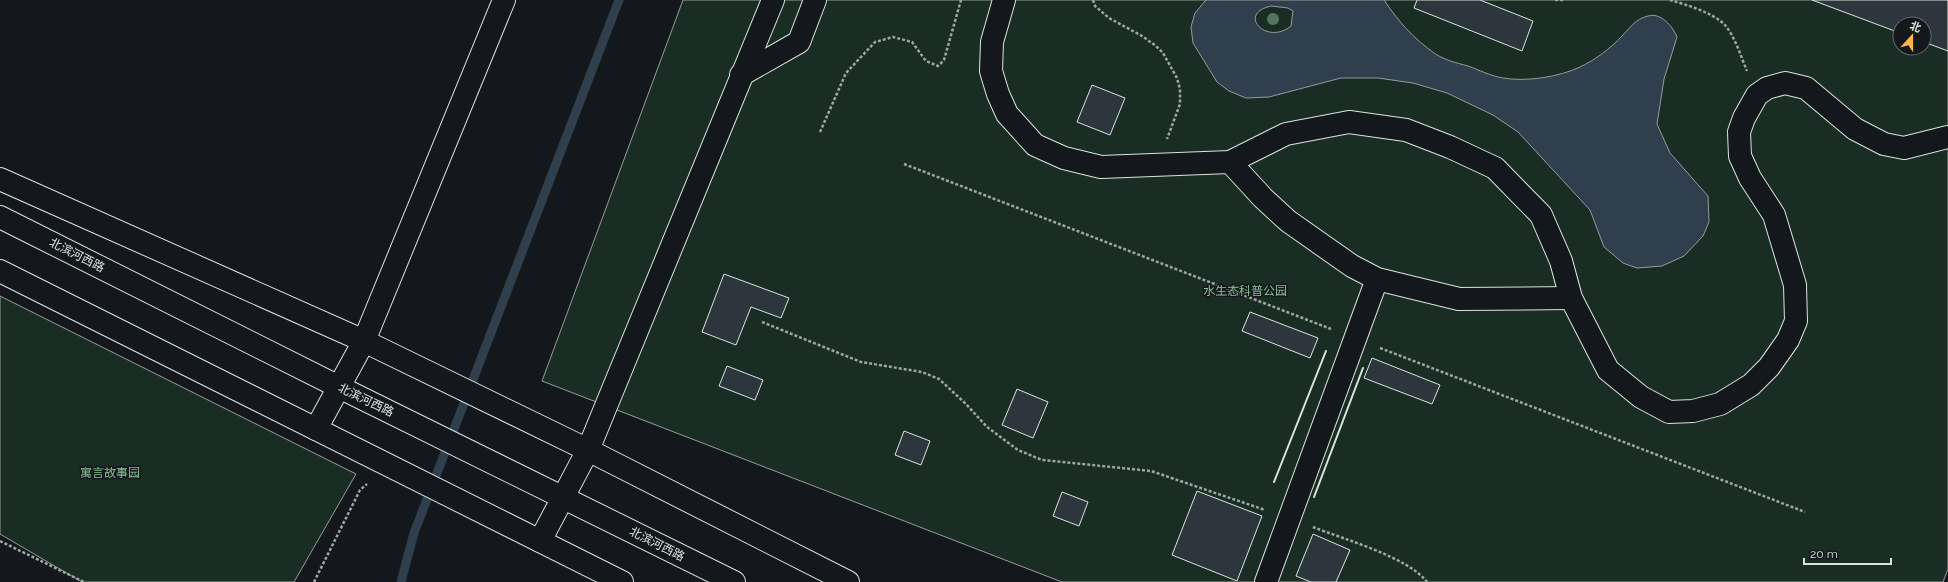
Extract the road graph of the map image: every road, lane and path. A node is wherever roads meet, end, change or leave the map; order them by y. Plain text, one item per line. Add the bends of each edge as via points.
1 (504, 0) edge
2 (773, 0) edge
3 (815, 0) edge
4 (961, 0) edge
5 (1004, 0) edge
6 (1093, 0) edge
7 (1555, 0) edge
8 (1565, 0) edge
9 (1670, 0) edge
10 (741, 75) junction
11 (1757, 95) junction
12 (820, 132) dead end
13 (1948, 137) edge
14 (1230, 162) junction
15 (1156, 166) junction
16 (0, 179) edge
17 (0, 217) edge
18 (0, 271) edge
19 (1377, 279) junction
20 (1571, 298) junction
21 (762, 322) dead end
22 (364, 341) junction
23 (339, 387) junction
24 (316, 429) junction
25 (588, 450) junction
26 (389, 465) junction
27 (563, 497) junction
28 (1289, 518) junction
29 (0, 541) edge
30 (540, 541) junction
31 (84, 582) edge
32 (314, 582) edge
33 (622, 582) edge
34 (734, 582) edge
35 (848, 582) edge
36 (1266, 582) edge
37 (1427, 582) edge

1 - 22 main road
2 - 10 main road
3 - 10 main road via 798,42
4 - 12 path via 944,60 938,66 926,61 912,42 893,37 875,42 846,73
5 - 15 main road via 992,42 991,71 1007,114 1035,145 1064,158 1101,167
6 - 15 path via 1095,6 1109,18 1156,46 1163,53 1177,78 1180,104
7 - 8 path
9 - 11 path via 1709,15 1724,24 1736,44
10 - 25 main road
11 - 13 main road via 1767,88 1785,83 1806,88 1855,129 1884,144 1904,148
11 - 20 main road via 1739,132 1740,156 1750,178 1774,215 1795,285 1796,321 1788,340 1769,367 1751,385 1720,404 1669,412 1641,397 1608,370
14 - 15 main road
14 - 19 main road via 1288,221 1352,266
14 - 20 main road via 1286,134 1349,122 1406,130 1450,147 1495,168 1541,215 1560,261
16 - 22 main road
17 - 23 main road, 北滨河西路
18 - 24 main road
19 - 20 main road via 1458,299
19 - 28 main road
21 - 28 path via 861,362 922,372 939,379 987,427 1018,450 1042,460 1151,471
22 - 23 main road
22 - 25 main road
23 - 24 main road
23 - 27 main road, 北滨河西路
24 - 26 main road
25 - 27 main road
25 - 35 main road
26 - 30 main road
26 - 32 path via 360,490
27 - 30 main road
27 - 34 main road, 北滨河西路
28 - 36 main road
28 - 37 path via 1384,555 1409,567
29 - 31 path
30 - 33 main road

